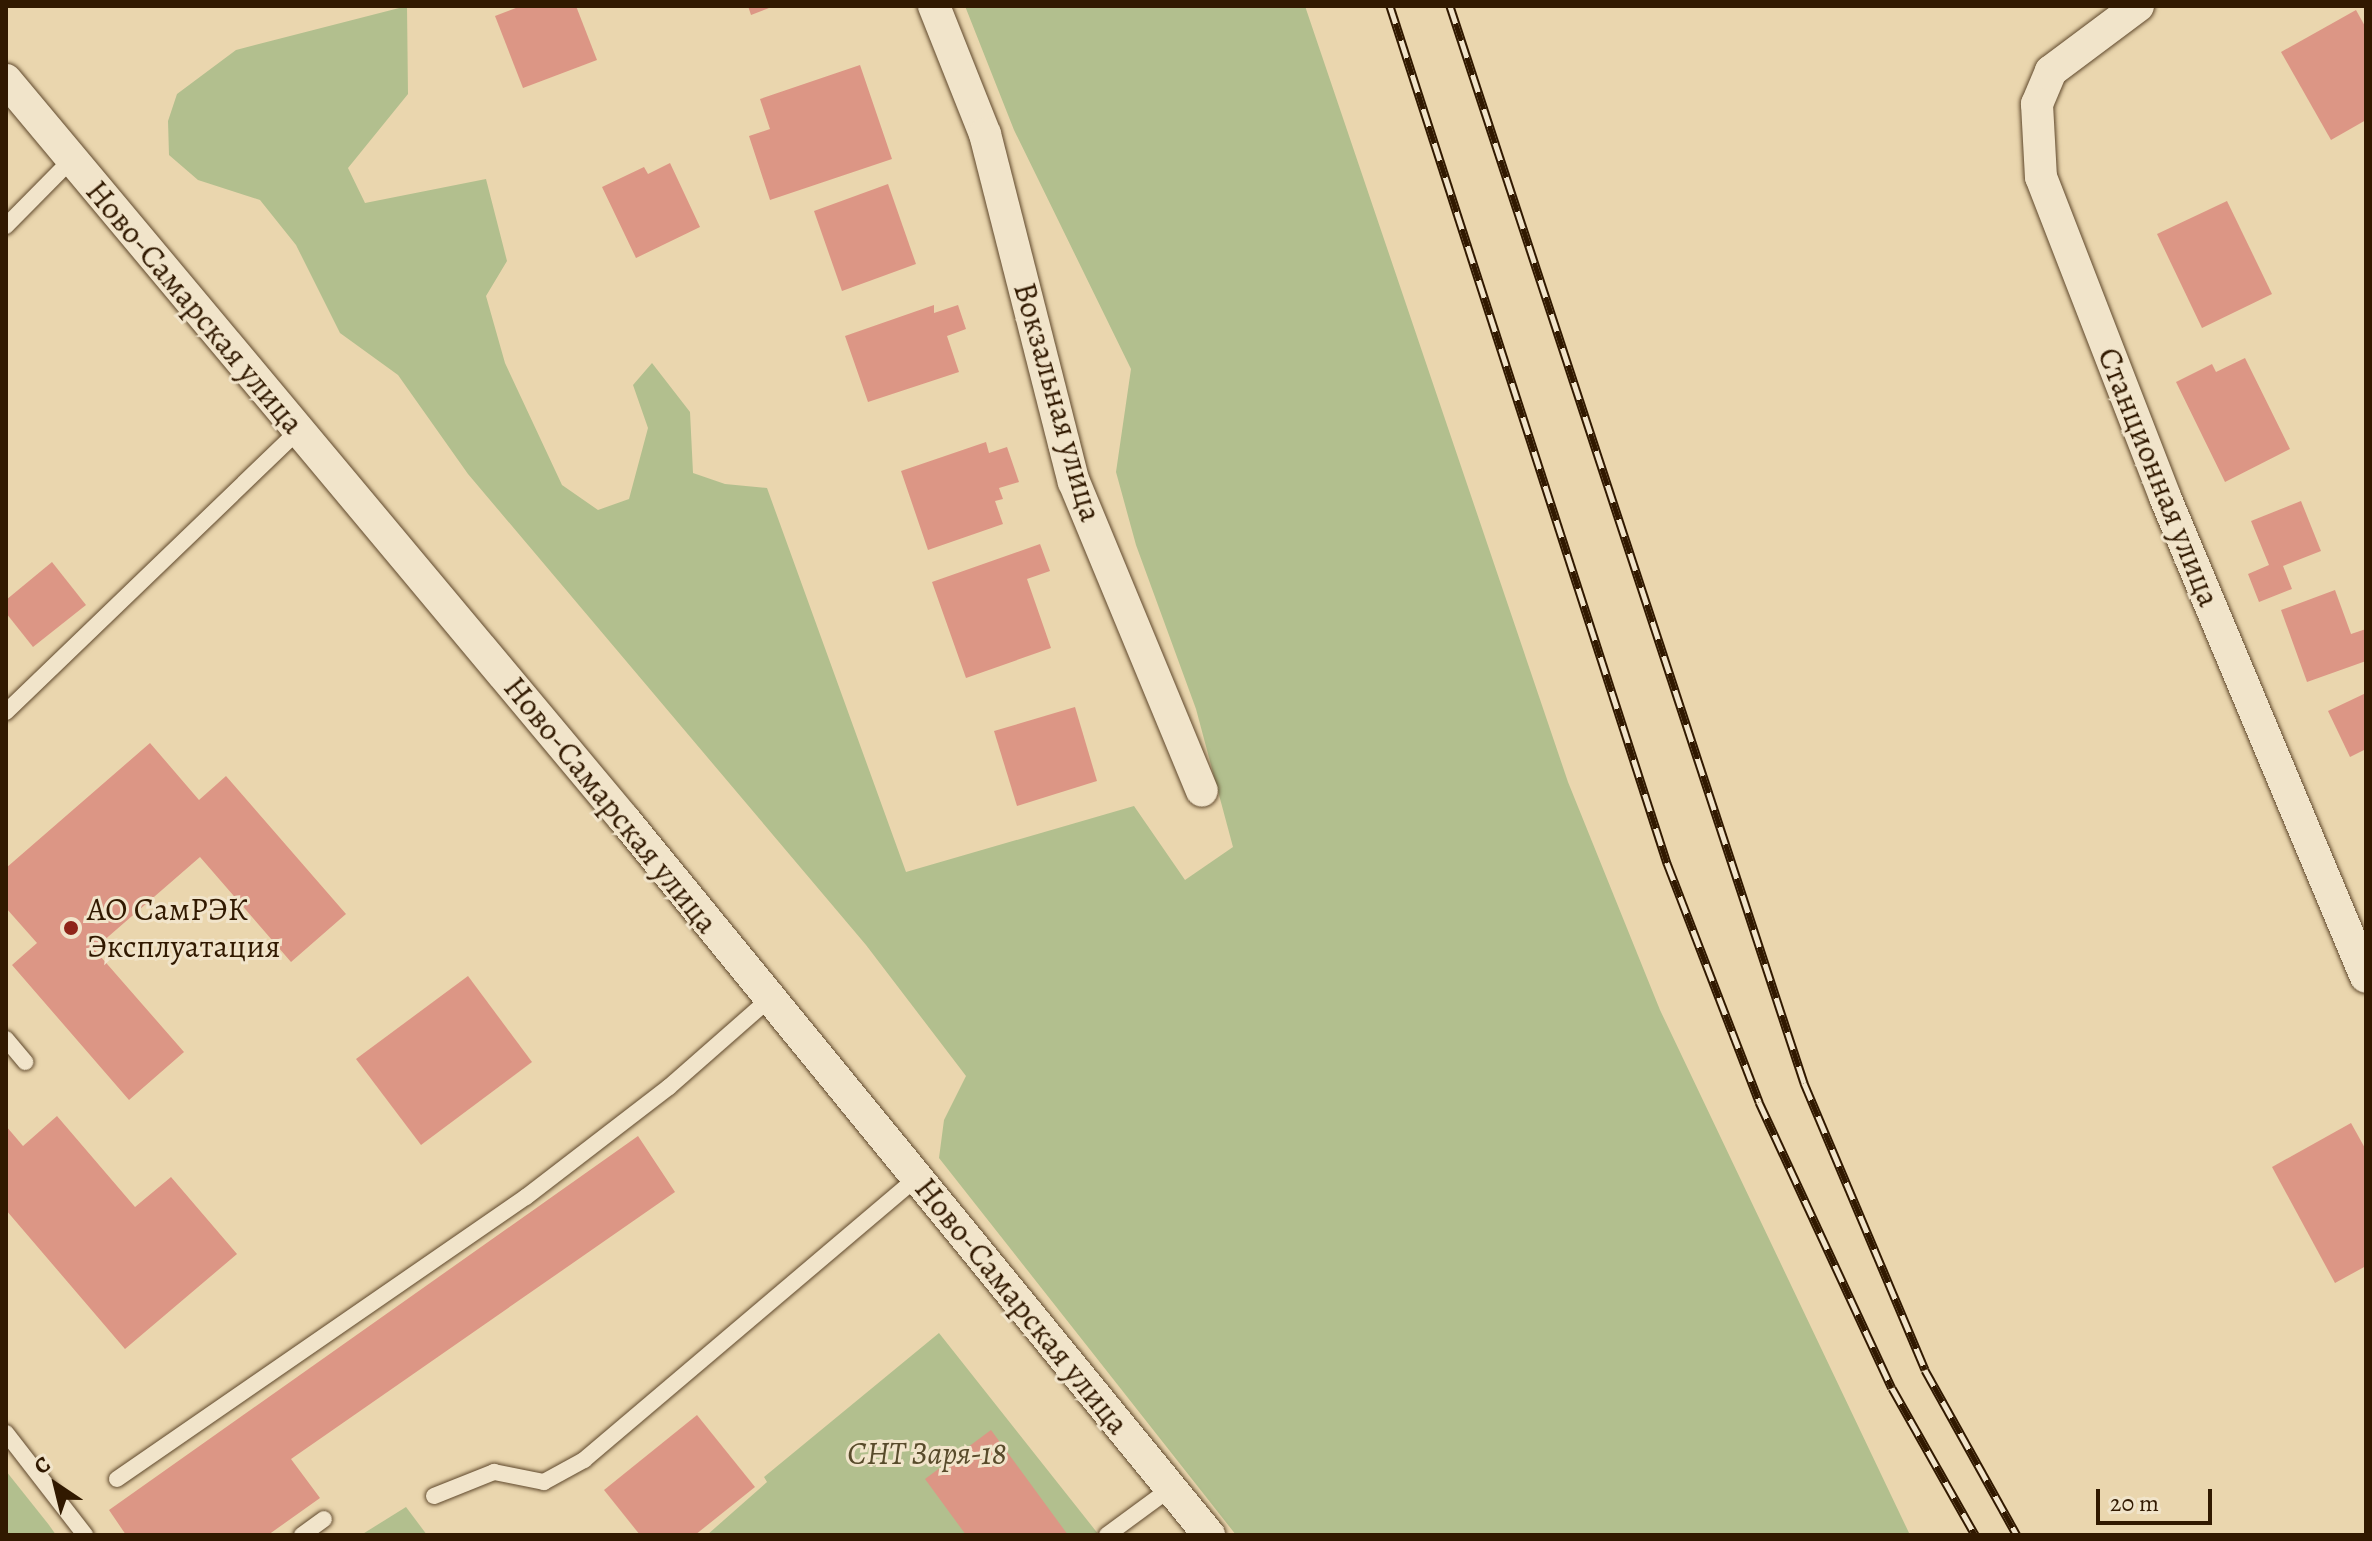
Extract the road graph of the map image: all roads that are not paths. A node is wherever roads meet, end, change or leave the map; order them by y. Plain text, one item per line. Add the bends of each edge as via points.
1 (934, 6) edge
2 (2138, 6) edge
3 (6, 80) edge
4 (71, 160) junction
5 (6, 226) edge
6 (299, 430) junction
7 (6, 712) edge
8 (1202, 791) dead end
9 (2366, 977) edge
10 (769, 999) junction
11 (6, 1039) edge
12 (25, 1062) dead end
13 (917, 1178) junction
14 (6, 1433) edge
15 (117, 1479) dead end
16 (1171, 1488) junction
17 (434, 1496) dead end
18 (324, 1519) dead end
19 (85, 1535) edge
20 (302, 1535) edge
21 (1107, 1535) edge
22 (1209, 1535) edge

1 - 8 street, Вокзальная улица via 985,134 1074,482
2 - 9 street, Станционная улица via 2051,71 2037,104 2041,177 2165,497
3 - 4 street, Ново-Самарская улица
4 - 5 lane
4 - 6 street, Ново-Самарская улица
6 - 7 lane
6 - 10 street, Ново-Самарская улица
10 - 13 street, Ново-Самарская улица
10 - 15 lane via 669,1087 526,1197
11 - 12 lane
13 - 16 street, Ново-Самарская улица
13 - 17 lane via 584,1460 544,1482 494,1472
14 - 19 lane
16 - 21 lane
16 - 22 street, Ново-Самарская улица
18 - 20 lane

